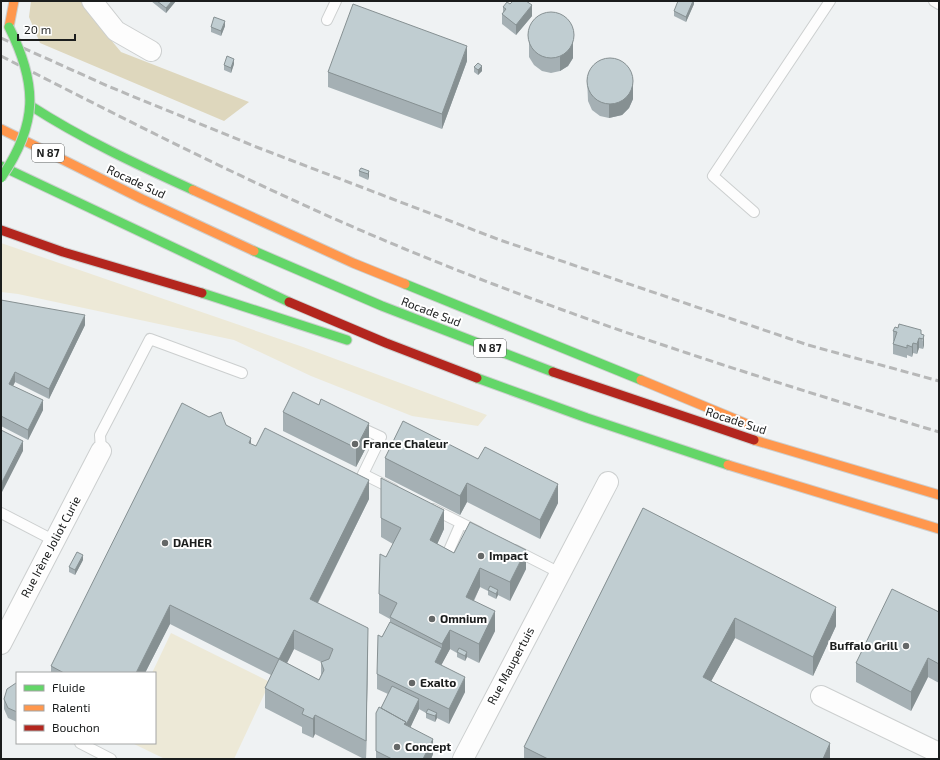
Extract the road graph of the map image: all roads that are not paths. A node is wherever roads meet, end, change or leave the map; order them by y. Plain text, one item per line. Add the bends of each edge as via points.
1 (14, 1) edge
2 (92, 1) edge
3 (336, 1) edge
4 (830, 1) edge
5 (934, 1) edge
6 (939, 4) edge
7 (1, 17) edge
8 (326, 20) dead end
9 (9, 27) junction
10 (151, 51) dead end
11 (31, 106) junction
12 (1, 129) edge
13 (1, 166) edge
14 (1, 178) edge
15 (754, 212) dead end
16 (1, 230) edge
17 (354, 342) dead end
18 (376, 350) dead end
19 (242, 373) dead end
20 (558, 408) junction
21 (346, 420) edge
22 (753, 427) dead end
23 (782, 438) dead end
24 (102, 451) joint
25 (608, 482) dead end
26 (898, 484) junction
27 (401, 494) edge
28 (939, 495) edge
29 (421, 503) edge
30 (1, 513) edge
31 (882, 513) junction
32 (461, 523) junction
33 (939, 529) edge
34 (920, 533) dead end
35 (489, 537) edge
36 (55, 541) junction
37 (504, 544) edge
38 (447, 554) edge
39 (560, 573) junction
40 (1, 644) edge
41 (821, 696) dead end
42 (82, 744) edge
43 (939, 754) edge
44 (111, 759) edge
45 (463, 759) edge

1 - 9 main road
2 - 10 street via 116,31
3 - 8 lane
4 - 15 lane via 713,176
5 - 6 lane
7 - 9 main road
9 - 11 main road, bridge via 29,73
11 - 14 main road, bridge via 19,151
11 - 22 main road via 57,123 138,165 353,263
12 - 26 main road, Rocade Sud / N 87 via 233,241 381,306 520,360 656,408
13 - 20 main road, N 87 via 156,242 337,322
16 - 17 main road via 63,252 242,305
18 - 20 main road
19 - 24 lane via 150,339 100,435
20 - 31 main road, N 87
21 - 27 lane via 381,437 363,474
23 - 26 main road
24 - 36 street, Rue Irène Joliot Curie
25 - 39 street, Rue Maupertuis
26 - 28 main road, Rocade Sud / N 87
29 - 32 lane
30 - 36 lane
31 - 33 main road, N 87
31 - 34 main road
32 - 35 lane
32 - 38 lane
36 - 40 street, Rue Irène Joliot Curie
37 - 39 lane
39 - 45 street, Rue Maupertuis
41 - 43 street
42 - 44 lane

